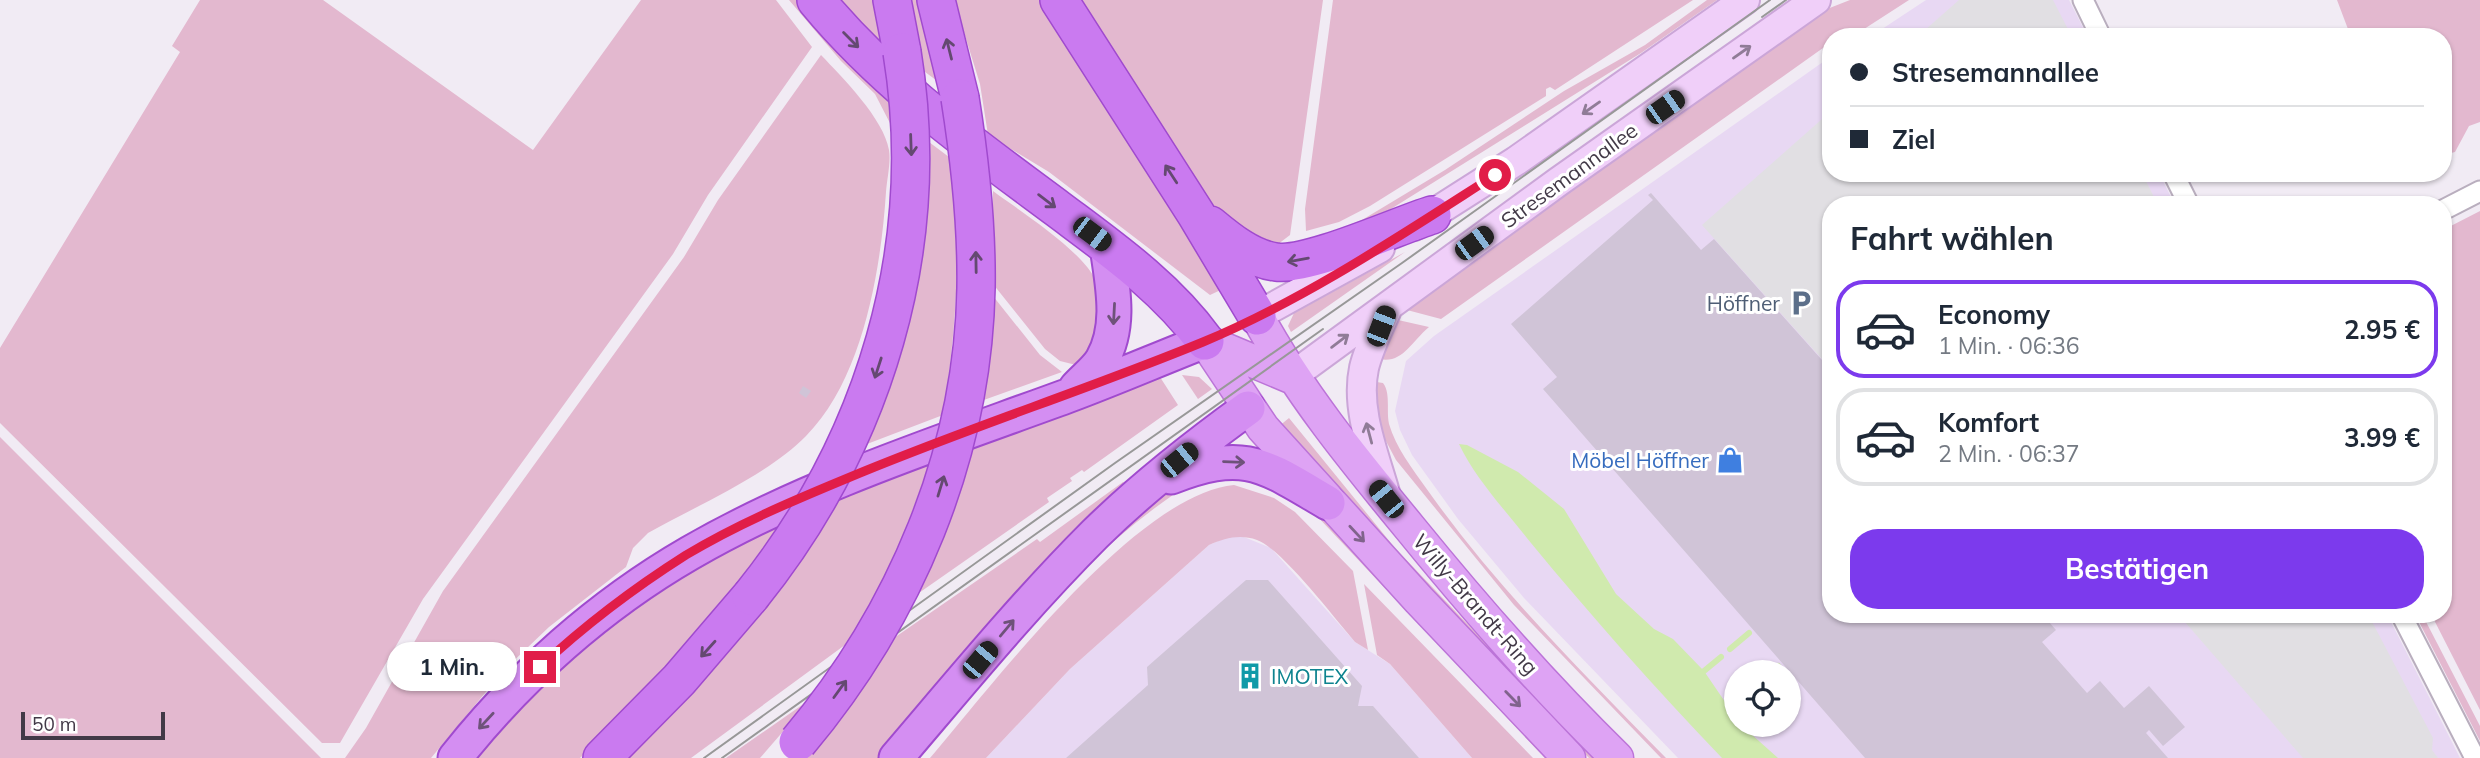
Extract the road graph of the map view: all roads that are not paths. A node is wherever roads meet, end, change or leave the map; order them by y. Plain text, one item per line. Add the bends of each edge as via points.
1 (816, 0) edge
2 (892, 0) edge
3 (936, 0) edge
4 (1059, 0) edge
5 (1745, 0) edge
6 (1816, 0) edge
7 (2083, 0) edge
8 (2097, 28) edge
9 (2480, 191) edge
10 (2452, 205) edge
11 (1196, 214) junction
12 (1432, 215) junction
13 (1107, 246) junction
14 (1389, 304) junction
15 (1257, 316) junction
16 (1205, 341) junction
17 (1245, 358) junction
18 (1291, 377) junction
19 (1070, 395) junction
20 (1242, 400) junction
21 (1146, 487) junction
22 (1386, 499) junction
23 (1328, 503) junction
24 (2405, 623) edge
25 (791, 750) edge
26 (455, 758) edge
27 (602, 758) edge
28 (896, 758) edge
29 (1569, 758) edge
30 (1617, 758) edge
31 (2474, 758) edge

1 -> 13 highway via 852,42 936,118
2 -> 27 highway, bridge via 910,117 910,204 898,295 868,397 823,491 751,596 679,680
25 -> 3 highway, bridge via 846,681 895,599 936,506 964,395 976,289 971,169 960,98
11 -> 4 highway
5 -> 12 main road, Stresemannallee
14 -> 6 main road, Stresemannallee
7 - 8 street
9 - 10 street
12 -> 11 highway via 1331,252 1275,262 1248,252
11 - 15 highway
12 - 15 main road, Stresemannallee
13 - 16 highway via 1177,306
13 -> 19 highway via 1115,309 1111,339 1102,362
18 -> 14 main road, Stresemannallee
22 -> 14 main road via 1362,390 1369,350
15 - 16 main road, Stresemannallee
15 - 17 main road
15 - 18 main road, Willy-Brandt-Ring
16 - 17 main road
16 - 19 highway
16 - 20 main road, Willy-Brandt-Ring
17 - 18 main road
17 - 20 main road
18 - 20 main road, Stresemannallee
18 - 22 main road, Willy-Brandt-Ring
19 -> 26 highway via 857,474 688,554 560,648 519,685
20 - 21 highway
20 - 23 main road, Willy-Brandt-Ring
21 -> 23 highway via 1202,464 1232,461 1254,464
28 -> 21 highway via 1028,603
22 - 30 main road, Willy-Brandt-Ring via 1491,626
23 -> 29 main road, Willy-Brandt-Ring
24 - 31 street

